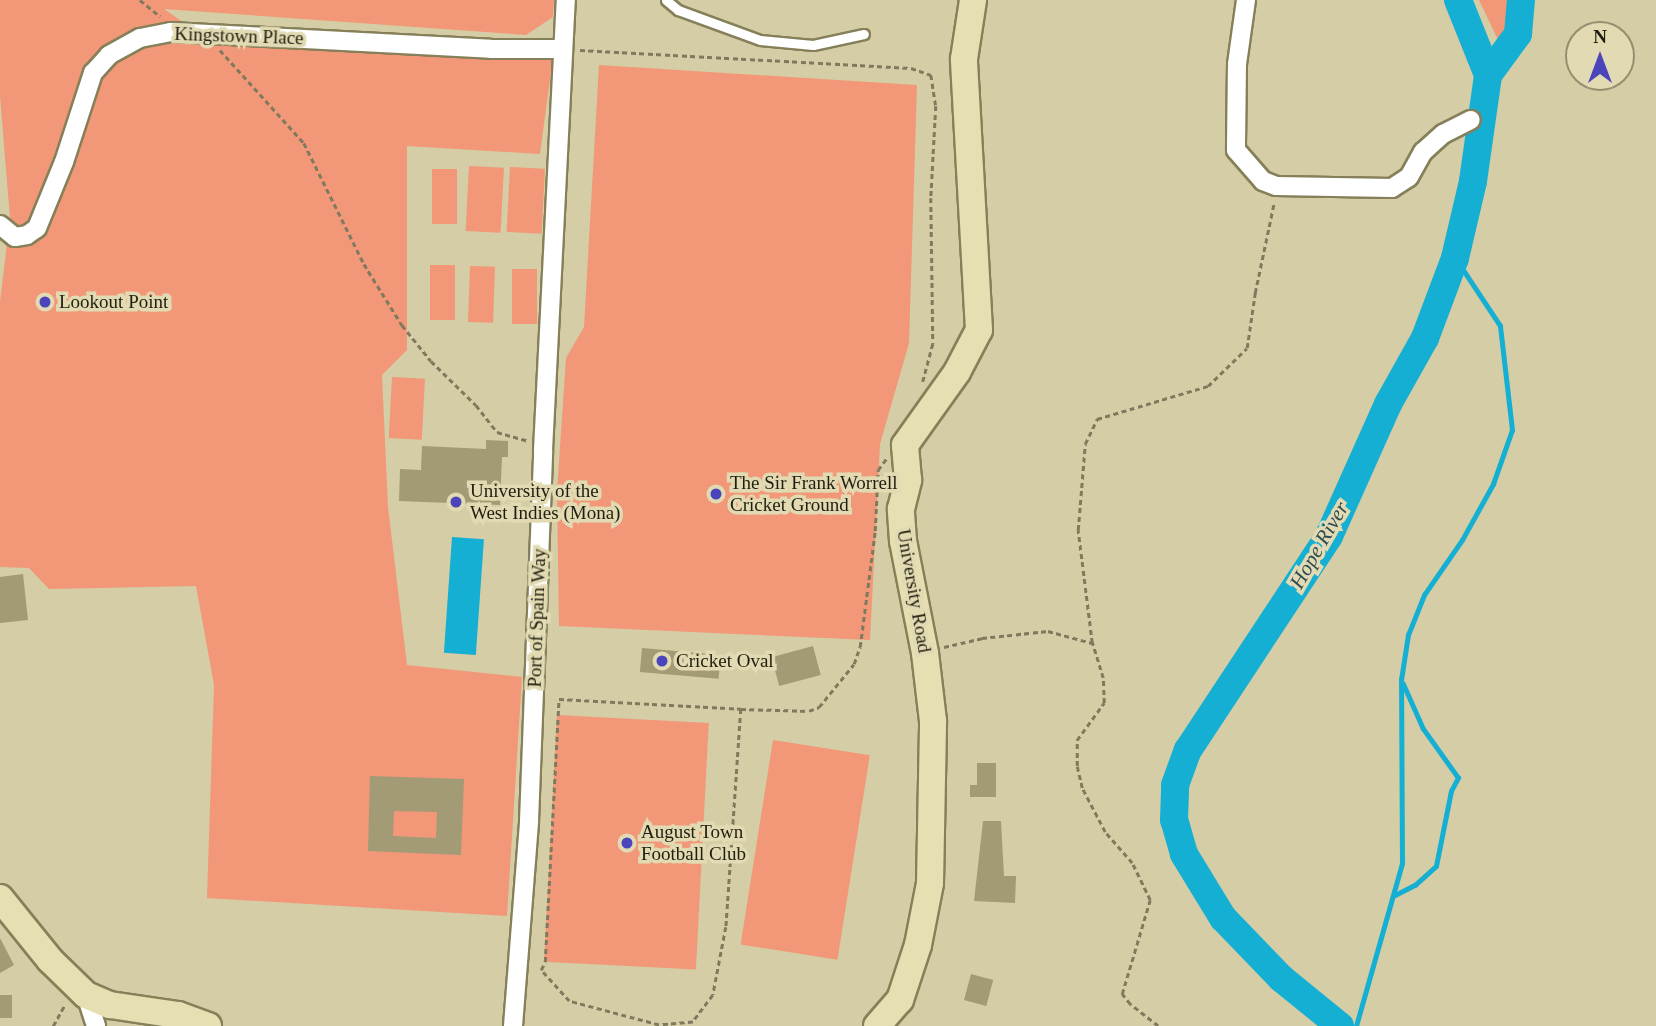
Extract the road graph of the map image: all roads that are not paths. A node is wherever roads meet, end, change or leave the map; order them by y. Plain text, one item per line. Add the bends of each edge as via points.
1 (566, 0) edge
2 (666, 0) edge
3 (973, 0) edge
4 (1246, 0) edge
5 (864, 34) dead end
6 (564, 49) junction
7 (1471, 120) dead end
8 (0, 224) edge
9 (0, 898) edge
10 (80, 990) junction
11 (96, 1026) edge
12 (208, 1026) edge
13 (513, 1026) edge
14 (877, 1026) edge

1 - 6 street, Port of Spain Way
2 - 5 lane via 678,9 760,40 813,45
3 - 14 street, University Road via 964,60 979,330 957,372 905,445 908,481 901,509 933,721 930,883 918,945 900,1000
4 - 7 street via 1237,65 1236,150 1257,176 1276,186 1392,188 1409,177 1433,143
6 - 8 street, Kingstown Place via 172,32 140,38 109,55 93,73 37,228 15,237
6 - 13 street, Port of Spain Way via 530,821
9 - 10 street
10 - 11 street
10 - 12 street via 110,1005 178,1015

